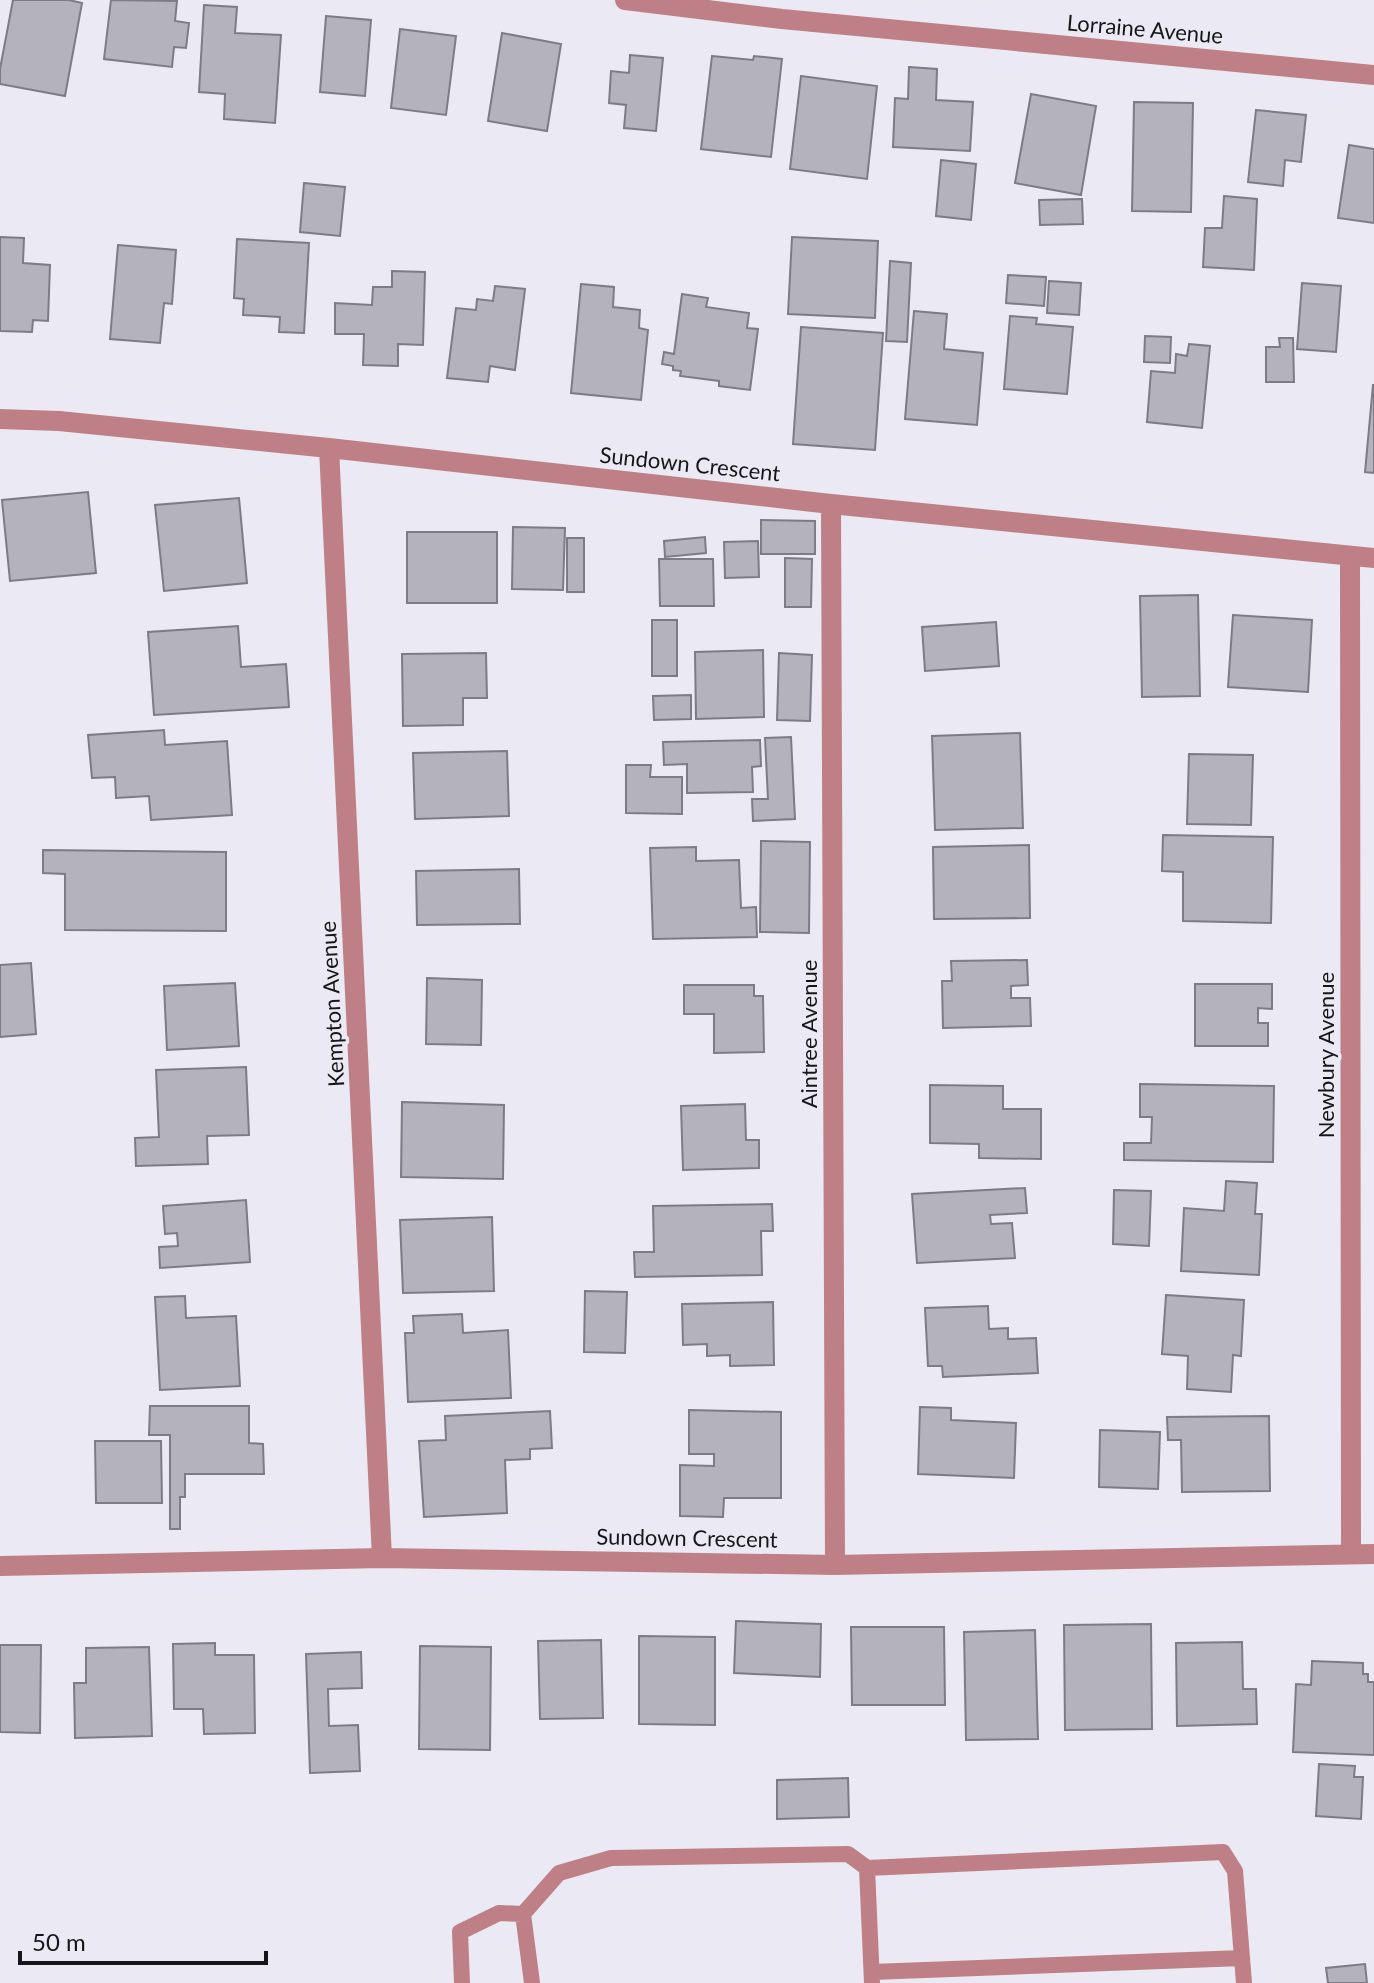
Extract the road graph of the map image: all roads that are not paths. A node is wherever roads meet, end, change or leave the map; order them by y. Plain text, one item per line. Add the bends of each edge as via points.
1 (625, 0) edge
2 (1374, 75) edge
3 (0, 419) edge
4 (329, 448) junction
5 (831, 504) junction
6 (1350, 556) junction
7 (1374, 558) edge
8 (1351, 1554) junction
9 (1374, 1554) edge
10 (382, 1558) junction
11 (835, 1565) junction
12 (0, 1566) edge
13 (867, 1868) junction
14 (523, 1914) junction
15 (1242, 1958) junction
16 (872, 1977) edge
17 (462, 1983) edge
18 (532, 1983) edge
19 (1244, 1983) edge

1 - 2 street, Lorraine Avenue
3 - 4 street, Sundown Crescent
4 - 5 street, Sundown Crescent
4 - 10 street, Kempton Avenue
5 - 6 street, Sundown Crescent
5 - 11 street, Aintree Avenue
6 - 7 street, Sundown Crescent
6 - 8 street, Newbury Avenue
8 - 9 street, Sundown Crescent
8 - 11 street, Sundown Crescent
10 - 11 street, Sundown Crescent
10 - 12 street, Sundown Crescent
13 - 14 lane via 848,1854 611,1858 559,1873
13 - 15 lane via 1223,1852 1235,1871
13 - 16 lane
14 - 17 lane via 499,1913 460,1932
14 - 18 lane
15 - 16 lane
15 - 19 lane

